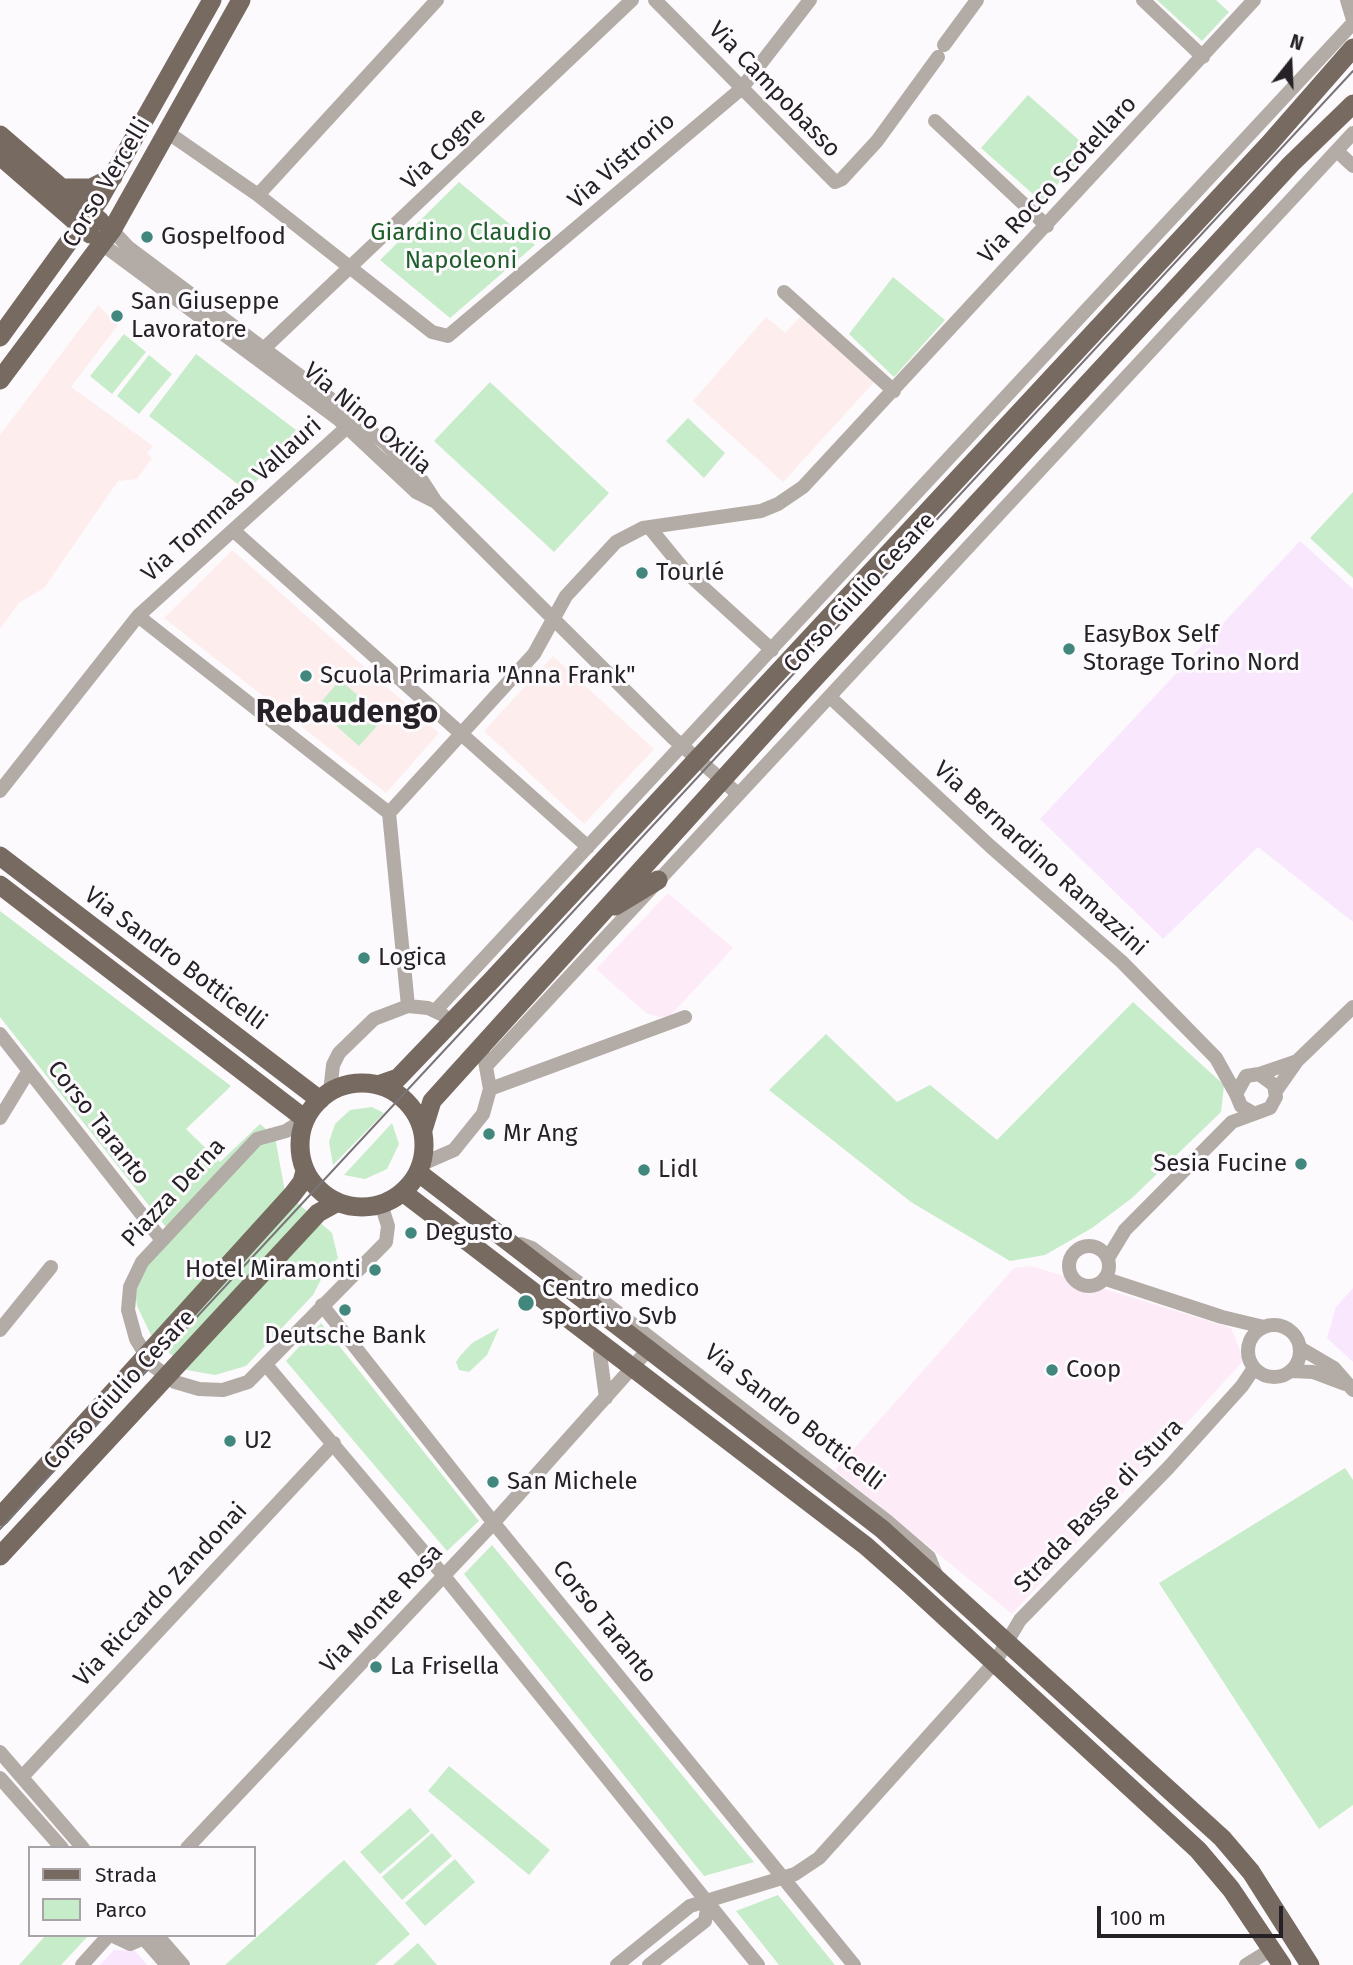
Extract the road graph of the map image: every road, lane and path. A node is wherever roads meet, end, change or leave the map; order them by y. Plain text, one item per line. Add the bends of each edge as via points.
1 (212, 0) edge
2 (241, 0) edge
3 (632, 0) edge
4 (655, 0) edge
5 (810, 0) edge
6 (977, 0) edge
7 (1143, 0) edge
8 (1254, 0) edge
9 (1347, 0) edge
10 (432, 2) edge
11 (1353, 22) edge
12 (1353, 48) edge
13 (1203, 57) junction
14 (741, 89) junction
15 (1353, 104) edge
16 (934, 121) dead end
17 (167, 132) junction
18 (1353, 133) edge
19 (0, 135) edge
20 (1336, 150) junction
21 (0, 156) edge
22 (1353, 166) edge
23 (113, 177) junction
24 (62, 188) junction
25 (258, 195) junction
26 (86, 220) junction
27 (1047, 226) junction
28 (107, 237) junction
29 (351, 269) junction
30 (784, 292) dead end
31 (2, 332) edge
32 (260, 353) junction
33 (0, 380) edge
34 (894, 391) junction
35 (352, 423) junction
36 (649, 527) junction
37 (234, 531) junction
38 (832, 614) junction
39 (138, 616) junction
40 (554, 619) junction
41 (790, 631) junction
42 (772, 650) junction
43 (831, 698) junction
44 (461, 733) junction
45 (690, 753) junction
46 (731, 788) junction
47 (0, 791) edge
48 (389, 813) junction
49 (588, 848) junction
50 (0, 856) edge
51 (659, 880) junction
52 (0, 885) edge
53 (605, 911) junction
54 (408, 1006) junction
55 (1353, 1007) edge
56 (537, 1010) junction
57 (444, 1016) junction
58 (685, 1017) dead end
59 (503, 1023) junction
60 (0, 1034) edge
61 (483, 1057) junction
62 (1216, 1058) junction
63 (1297, 1060) junction
64 (28, 1072) junction
65 (1254, 1074) junction
66 (377, 1085) junction
67 (490, 1088) junction
68 (1276, 1091) junction
69 (325, 1096) junction
70 (1237, 1097) junction
71 (1253, 1113) junction
72 (0, 1118) edge
73 (305, 1119) junction
74 (1231, 1122) junction
75 (424, 1130) junction
76 (420, 1169) junction
77 (305, 1171) junction
78 (404, 1192) junction
79 (338, 1202) junction
80 (381, 1204) junction
81 (1125, 1230) junction
82 (161, 1239) junction
83 (1096, 1247) junction
84 (487, 1254) junction
85 (1108, 1258) junction
86 (51, 1267) dead end
87 (1105, 1279) junction
88 (322, 1305) junction
89 (1228, 1319) junction
90 (1264, 1327) junction
91 (0, 1329) edge
92 (1250, 1341) junction
93 (652, 1346) junction
94 (1300, 1348) junction
95 (600, 1353) junction
96 (144, 1356) junction
97 (267, 1366) junction
98 (1254, 1368) junction
99 (630, 1371) junction
100 (1292, 1371) junction
101 (1267, 1376) junction
102 (165, 1377) junction
103 (1242, 1386) junction
104 (1351, 1388) edge
105 (606, 1398) junction
106 (334, 1443) junction
107 (0, 1517) edge
108 (494, 1522) junction
109 (0, 1556) edge
110 (444, 1576) junction
111 (1006, 1642) junction
112 (995, 1662) junction
113 (0, 1752) edge
114 (22, 1777) junction
115 (0, 1778) edge
116 (60, 1846) edge
117 (81, 1846) edge
118 (189, 1846) edge
119 (782, 1878) junction
120 (708, 1903) junction
121 (108, 1937) edge
122 (114, 1937) edge
123 (151, 1937) edge
124 (1277, 1957) edge
125 (82, 1965) edge
126 (167, 1965) edge
127 (183, 1965) edge
128 (618, 1965) edge
129 (649, 1965) edge
130 (758, 1965) edge
131 (854, 1965) edge
132 (1246, 1965) edge
133 (1311, 1965) edge

1 - 23 main road, Corso Vercelli
2 - 17 main road, Corso Vercelli
3 - 29 street, Via Cogne
4 - 14 street, Via Campobasso
5 - 14 street, Via Vistrorio
6 - 14 street, Via Campobasso via 886,130 838,182 827,178
7 - 13 street
8 - 13 street, Via Rocco Scotellaro
9 - 11 street
10 - 25 street
11 - 41 street, Corso Giulio Cesare
12 - 38 main road, Corso Giulio Cesare
13 - 27 street, Via Rocco Scotellaro
14 - 29 street, Via Vistrorio via 458,331 444,337 432,332
15 - 46 main road, Corso Giulio Cesare via 801,693
16 - 27 street
17 - 25 street
17 - 28 main road, Corso Vercelli
18 - 20 street, Corso Giulio Cesare
19 - 24 main road
20 - 22 street
20 - 43 street, Corso Giulio Cesare
21 - 26 main road
23 - 24 main road via 91,188
23 - 26 main road, Corso Vercelli
24 - 26 main road
25 - 29 street
26 - 28 main road
26 - 31 main road, Corso Vercelli
27 - 34 street, Via Rocco Scotellaro
28 - 32 street, Via Nino Oxilia via 128,247
28 - 33 main road, Corso Vercelli
29 - 32 street, Via Cogne
30 - 34 street
32 - 35 street, Via Nino Oxilia
34 - 36 street, Via Rocco Scotellaro via 808,483 778,504 747,514
35 - 37 street, Via Tommaso Vallauri
35 - 40 street, Via Nino Oxilia via 416,492 436,502
36 - 40 street, Via Rocco Scotellaro via 612,545 568,592
36 - 42 street via 685,571
37 - 39 street, Via Tommaso Vallauri
37 - 44 street
38 - 41 street, Corso Giulio Cesare
38 - 45 main road, Corso Giulio Cesare
39 - 47 street
39 - 48 street
40 - 44 street, Via Rocco Scotellaro via 537,650
40 - 45 street, Via Nino Oxilia
41 - 42 street, Corso Giulio Cesare
42 - 45 street, Corso Giulio Cesare
43 - 46 street, Corso Giulio Cesare
43 - 62 street, Via Bernardino Ramazzini via 1122,962
44 - 48 street, Via Rocco Scotellaro
44 - 49 street
45 - 46 street, Via Nino Oxilia
45 - 49 street, Corso Giulio Cesare
45 - 57 main road, Corso Giulio Cesare
46 - 51 street, Corso Giulio Cesare
46 - 53 main road, Corso Giulio Cesare
48 - 54 street
49 - 57 street, Corso Giulio Cesare
50 - 69 main road, Via Sandro Botticelli
51 - 53 main road
51 - 56 street, Corso Giulio Cesare
52 - 73 main road, Via Sandro Botticelli
53 - 59 main road, Corso Giulio Cesare
54 - 57 street, Piazza Derna
54 - 69 street, Piazza Derna via 374,1019 345,1045 333,1065
55 - 63 street
56 - 59 street
56 - 61 street, Corso Giulio Cesare
57 - 66 main road, Corso Giulio Cesare via 398,1078
58 - 67 street
59 - 61 main road, Corso Giulio Cesare
60 - 64 street, Corso Taranto
61 - 67 street
61 - 75 main road, Corso Giulio Cesare via 432,1101
62 - 65 street, Via Bernardino Ramazzini
62 - 70 street, Via Bernardino Ramazzini
63 - 65 street
63 - 68 street
64 - 72 street
64 - 82 street, Corso Taranto
65 - 68 street via 1270,1080
65 - 70 street via 1241,1081
66 - 69 main road via 350,1084
66 - 75 main road via 405,1098
67 - 76 street via 485,1110 465,1139
68 - 71 street via 1270,1108
69 - 73 main road, Piazza Derna
70 - 71 street
70 - 74 street
71 - 74 street
73 - 77 main road via 299,1147
73 - 82 street, Piazza Derna via 282,1132 260,1137
74 - 81 street
75 - 76 main road
76 - 78 main road
76 - 93 main road, Via Sandro Botticelli via 504,1239
77 - 79 main road via 315,1187
77 - 96 main road, Corso Giulio Cesare via 292,1195
78 - 80 main road
78 - 84 main road
79 - 80 main road via 362,1207
79 - 102 main road, Corso Giulio Cesare via 318,1213
80 - 88 street, Piazza Derna via 388,1228 386,1242
81 - 83 street
81 - 85 street
82 - 96 street, Piazza Derna via 136,1271 128,1294 129,1318
83 - 85 street
83 - 87 street via 1073,1254 1070,1274 1088,1287
84 - 95 street via 499,1275
84 - 99 main road
85 - 87 street
86 - 91 street
87 - 89 street
88 - 97 street, Piazza Derna
88 - 108 street, Corso Taranto
89 - 90 street
89 - 92 street
90 - 92 street
90 - 94 street via 1287,1328
92 - 98 street via 1248,1355
93 - 99 street, Via Monte Rosa
93 - 111 main road, Via Sandro Botticelli via 871,1520
94 - 100 street
94 - 104 street via 1334,1368
95 - 99 street
95 - 105 street
96 - 102 street, Piazza Derna
96 - 107 main road, Corso Giulio Cesare
97 - 102 street, Piazza Derna via 242,1385 223,1390 199,1389
97 - 106 street
98 - 101 street
98 - 103 street, Strada Basse di Stura
99 - 105 street, Via Monte Rosa
99 - 112 main road via 866,1546
100 - 101 street
100 - 104 street via 1313,1372
101 - 103 street, Strada Basse di Stura
102 - 109 main road, Corso Giulio Cesare
103 - 111 street, Strada Basse di Stura via 1101,1540 1020,1620
105 - 108 street, Via Monte Rosa
106 - 110 street
106 - 114 street, Via Riccardo Zandonai
108 - 110 street, Via Monte Rosa
108 - 119 street, Corso Taranto
110 - 118 street, Via Monte Rosa
110 - 120 street
111 - 112 street, Strada Basse di Stura
111 - 133 main road, Via Sandro Botticelli via 1233,1849
112 - 119 street, Strada Basse di Stura via 819,1858
112 - 124 main road via 1189,1841 1223,1879
113 - 114 street
114 - 117 street
115 - 116 street
119 - 120 street, Strada Basse di Stura
119 - 131 street, Corso Taranto
120 - 128 street, Strada Basse di Stura via 690,1906
120 - 129 street via 705,1921
120 - 130 street
121 - 125 street
122 - 123 street via 125,1943
123 - 126 street
123 - 127 street
124 - 132 street

